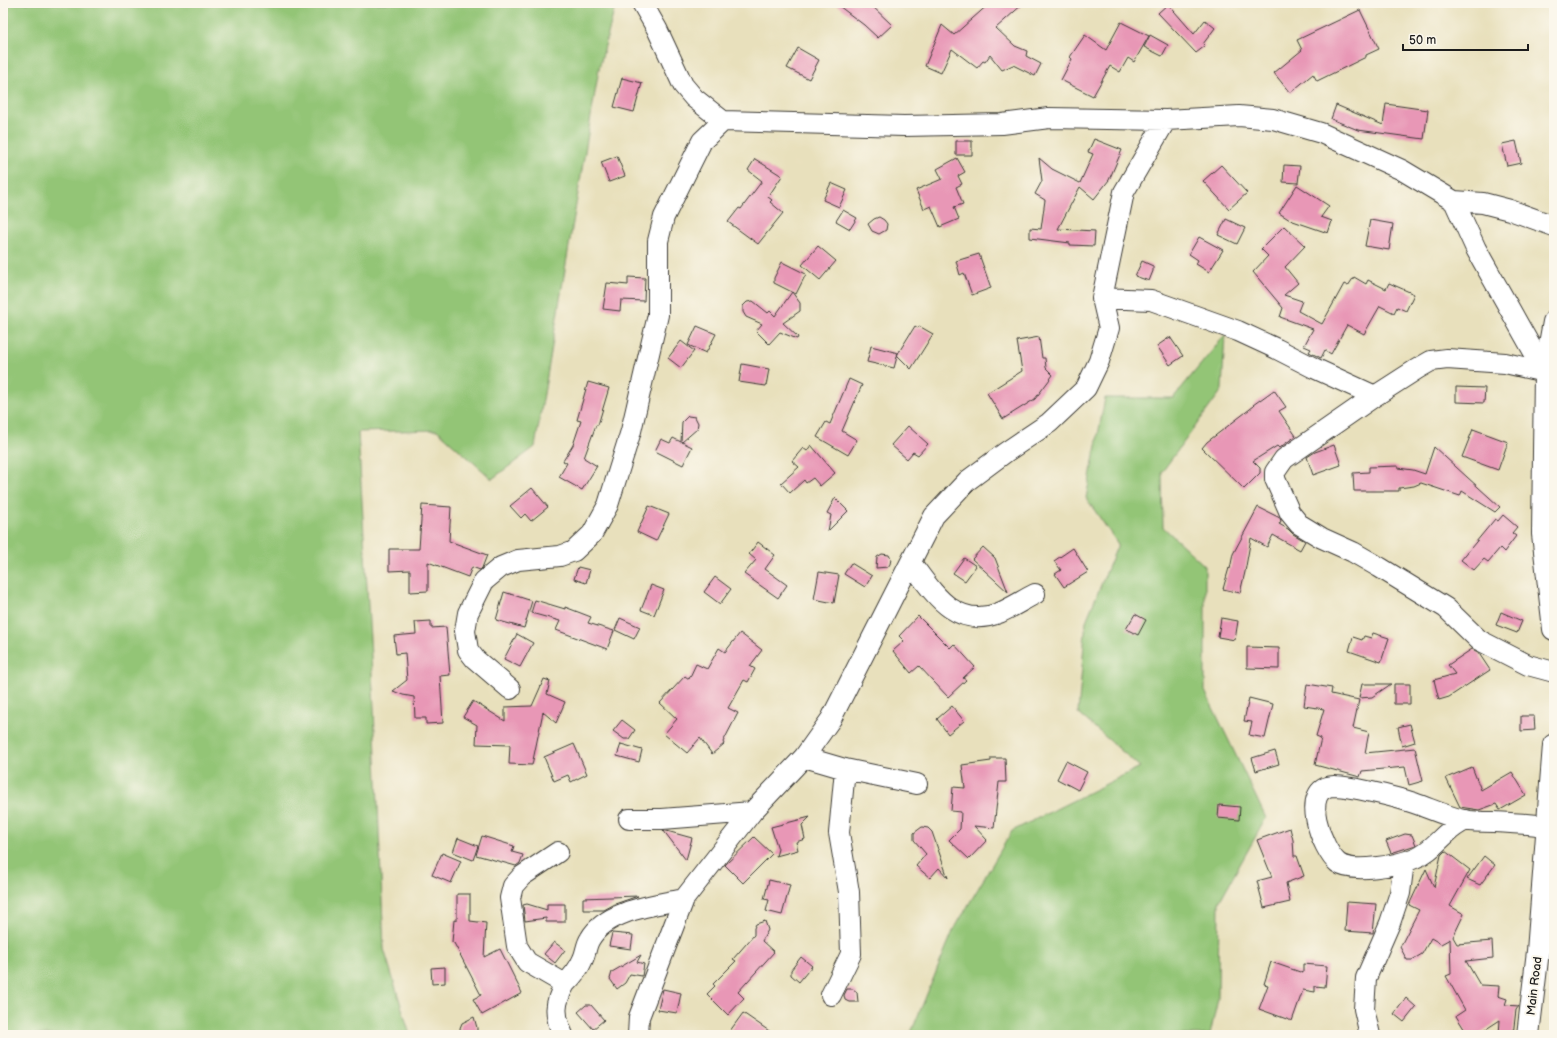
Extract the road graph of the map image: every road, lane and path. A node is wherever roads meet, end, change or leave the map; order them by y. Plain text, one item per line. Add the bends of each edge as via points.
1 (642, 3) edge
2 (1166, 120) junction
3 (723, 121) junction
4 (1454, 201) junction
5 (1554, 226) edge
6 (1102, 298) junction
7 (1554, 322) edge
8 (1545, 372) junction
9 (1374, 396) junction
10 (911, 563) junction
11 (1035, 594) dead end
12 (1554, 629) edge
13 (1554, 672) edge
14 (510, 689) dead end
15 (1554, 745) edge
16 (804, 757) junction
17 (845, 769) junction
18 (917, 784) dead end
19 (752, 812) junction
20 (629, 819) dead end
21 (1466, 820) junction
22 (1548, 826) junction
23 (558, 852) dead end
24 (1404, 862) junction
25 (684, 900) junction
26 (565, 984) junction
27 (831, 996) dead end
28 (563, 1035) edge
29 (638, 1035) edge
30 (1370, 1035) edge
31 (1528, 1035) edge

1 - 3 street via 684,85 694,98
2 - 3 street via 1049,118 1002,124 904,126
2 - 4 street via 1239,116 1273,119 1321,133 1402,170
2 - 6 street via 1124,192
3 - 14 street via 702,141 664,217 658,241 658,315 631,431 608,505 592,534 574,551 560,556 518,560 501,567 484,581 468,614 465,631 468,650
4 - 5 street via 1483,203
4 - 8 street via 1476,249
6 - 9 street via 1151,300 1238,331
6 - 10 street via 1108,328 1099,360 1086,388 1049,423 966,482 934,516
7 - 8 street
8 - 9 street via 1505,363 1447,359 1432,361
8 - 12 street via 1543,534
9 - 13 street via 1278,465 1275,479 1290,512 1299,524 1322,538 1354,552 1446,608 1479,640 1528,665
10 - 11 street via 936,597 966,616 998,613
10 - 16 street via 831,719
15 - 22 street, Main Road
16 - 17 street
16 - 19 street
17 - 18 street
17 - 27 street via 839,833 849,892 851,954
19 - 20 street
19 - 25 street
21 - 22 street
21 - 24 street via 1454,827 1427,852
21 - 24 street via 1378,793 1334,786 1325,787 1318,794 1315,808 1317,822 1327,850 1338,863 1351,868 1368,868
22 - 31 street, Main Road
23 - 26 street via 522,876 513,886 510,898 517,946 527,962
24 - 30 street via 1400,892 1390,923 1366,978 1364,1009
25 - 26 street via 639,908 607,921 590,939 581,965
25 - 29 street via 639,1017
26 - 28 street via 556,1008

